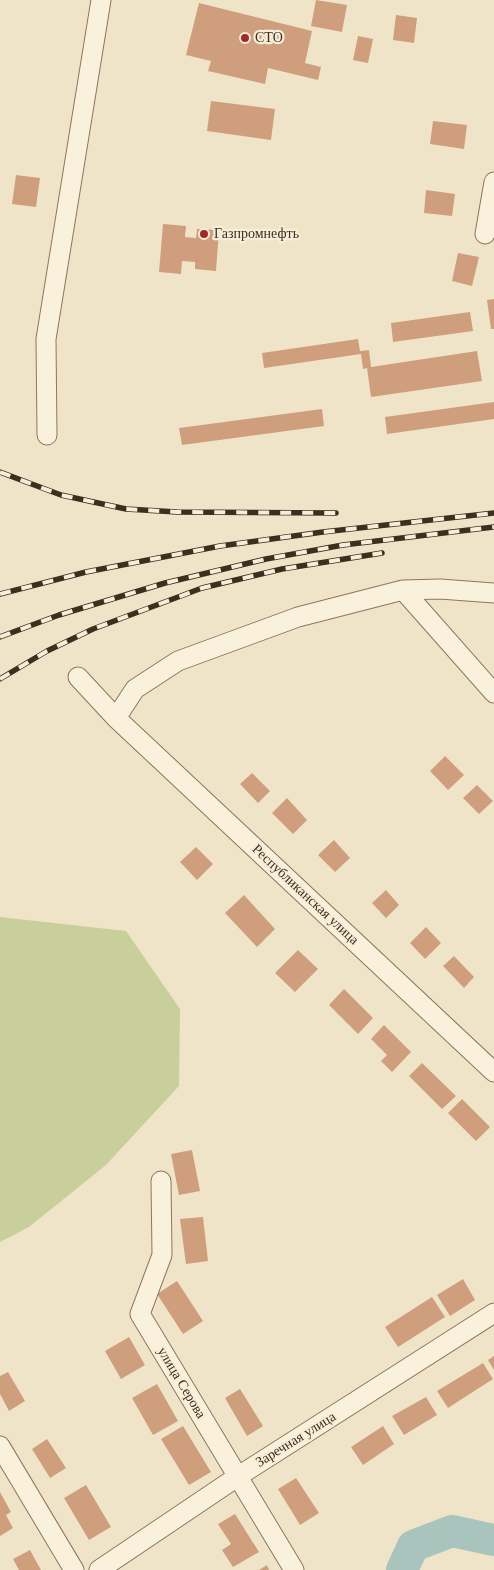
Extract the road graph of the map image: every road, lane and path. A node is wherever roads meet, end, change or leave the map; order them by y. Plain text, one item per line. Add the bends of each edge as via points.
1 (101, 0) edge
2 (494, 182) edge
3 (485, 234) dead end
4 (47, 435) dead end
5 (403, 590) junction
6 (494, 593) edge
7 (78, 677) dead end
8 (494, 693) edge
9 (116, 718) junction
10 (494, 1072) edge
11 (160, 1181) dead end
12 (494, 1313) edge
13 (0, 1446) edge
14 (237, 1477) junction
15 (74, 1570) edge
16 (99, 1570) edge
17 (294, 1570) edge

1 - 4 street via 46,339
2 - 3 street
5 - 6 street
5 - 8 street
5 - 9 street via 298,617 178,661 135,689
7 - 9 street, Республиканская улица
9 - 10 street, Республиканская улица
11 - 14 street, улица Серова via 162,1256 140,1314
12 - 14 street, Заречная улица
13 - 15 street
14 - 16 street, Заречная улица
14 - 17 street, улица Серова

